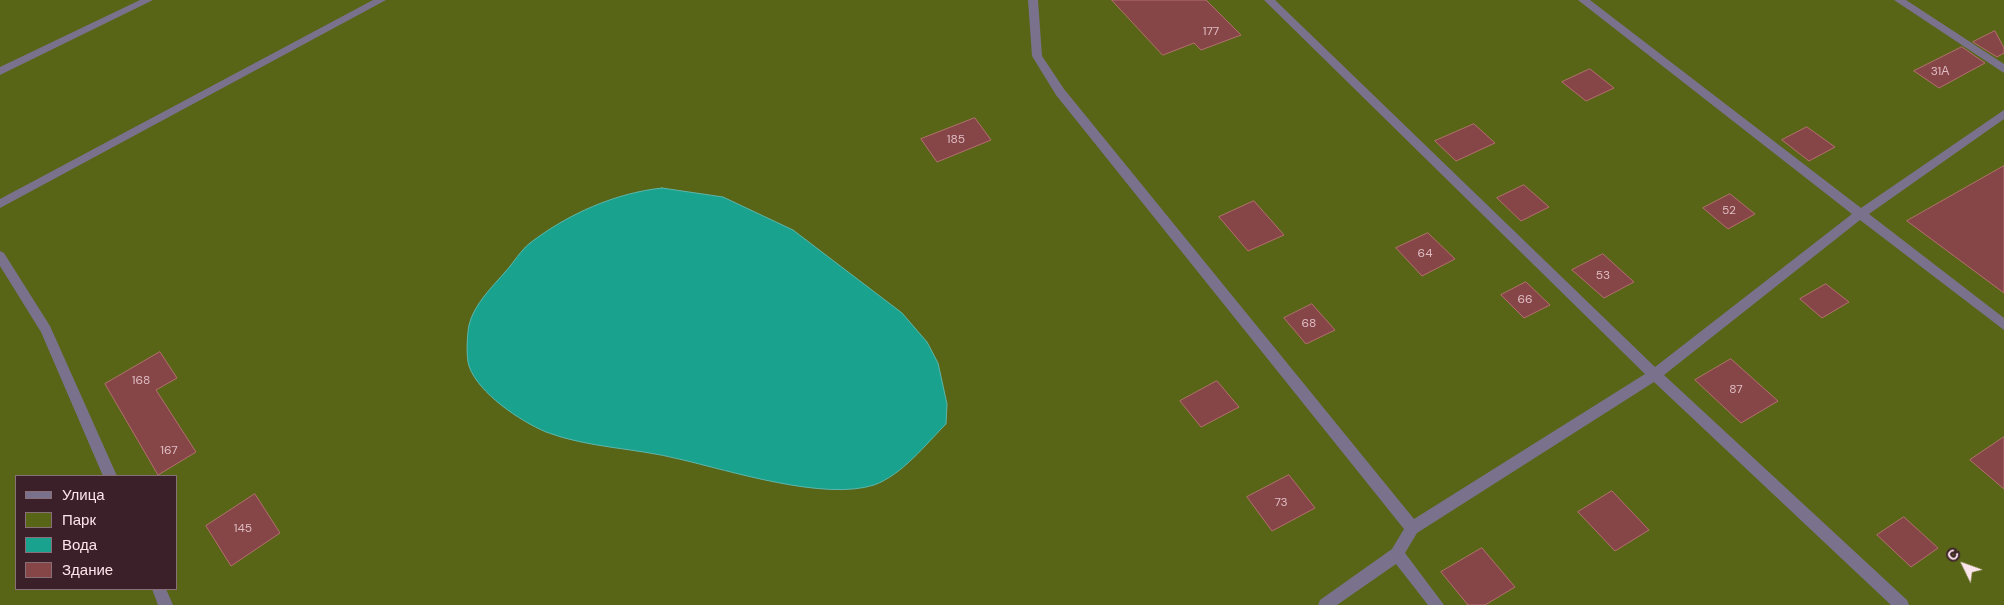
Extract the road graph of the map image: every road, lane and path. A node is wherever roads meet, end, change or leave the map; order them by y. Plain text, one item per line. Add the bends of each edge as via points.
1 (148, 0) edge
2 (381, 0) edge
3 (1034, 0) edge
4 (1269, 0) edge
5 (1583, 0) edge
6 (1899, 0) edge
7 (2004, 69) edge
8 (0, 72) edge
9 (2004, 114) edge
10 (0, 204) edge
11 (1859, 215) junction
12 (0, 256) edge
13 (2004, 325) edge
14 (1655, 375) junction
15 (110, 475) edge
16 (1412, 528) junction
17 (1397, 554) junction
18 (159, 590) edge
19 (166, 605) edge
20 (1325, 605) edge
21 (1437, 605) edge
22 (1902, 605) edge

1 - 8 street
2 - 10 street
3 - 16 street via 1037,56 1060,92
4 - 14 street
5 - 11 street
6 - 7 street
9 - 11 street
11 - 13 street
11 - 14 street
12 - 15 street via 46,330
14 - 16 street
14 - 22 street
16 - 17 street
17 - 20 street
17 - 21 street
18 - 19 street

